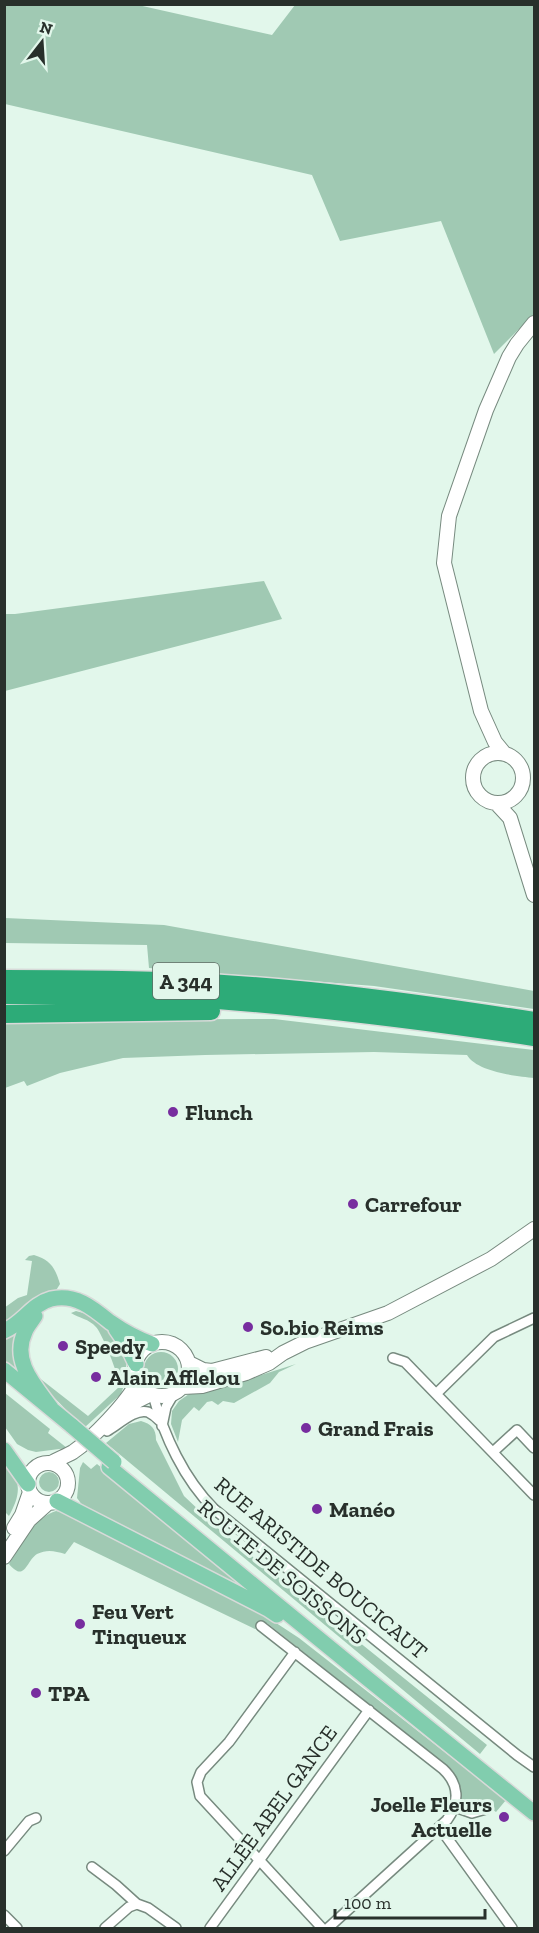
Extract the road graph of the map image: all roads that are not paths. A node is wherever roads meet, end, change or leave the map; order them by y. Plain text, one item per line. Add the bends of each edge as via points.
1 (534, 323) edge
2 (481, 711) junction
3 (504, 753) junction
4 (483, 758) junction
5 (527, 768) edge
6 (528, 784) edge
7 (511, 800) junction
8 (496, 804) junction
9 (510, 818) junction
10 (534, 895) edge
11 (4, 979) edge
12 (4, 995) edge
13 (342, 1011) junction
14 (4, 1014) edge
15 (534, 1021) edge
16 (534, 1037) edge
17 (534, 1229) edge
18 (59, 1298) junction
19 (534, 1318) edge
20 (110, 1322) junction
21 (4, 1331) edge
22 (152, 1344) junction
23 (283, 1353) junction
24 (393, 1358) dead end
25 (189, 1363) junction
26 (136, 1364) junction
27 (4, 1370) edge
28 (138, 1381) junction
29 (4, 1383) edge
30 (178, 1391) junction
31 (152, 1394) junction
32 (436, 1394) junction
33 (51, 1408) junction
34 (161, 1424) junction
35 (69, 1429) junction
36 (107, 1431) junction
37 (534, 1448) edge
38 (4, 1450) edge
39 (493, 1452) junction
40 (51, 1463) junction
41 (111, 1464) junction
42 (68, 1479) junction
43 (29, 1488) junction
44 (534, 1496) edge
45 (53, 1502) junction
46 (4, 1545) edge
47 (4, 1557) edge
48 (261, 1626) dead end
49 (295, 1652) junction
50 (368, 1679) junction
51 (369, 1710) junction
52 (534, 1767) edge
53 (534, 1804) edge
54 (455, 1807) junction
55 (486, 1809) dead end
56 (534, 1813) edge
57 (36, 1818) dead end
58 (440, 1828) junction
59 (4, 1851) edge
60 (259, 1860) junction
61 (92, 1868) dead end
62 (137, 1904) junction
63 (4, 1915) edge
64 (17, 1929) edge
65 (105, 1929) edge
66 (176, 1929) edge
67 (210, 1929) edge
68 (322, 1929) edge
69 (328, 1929) edge
70 (512, 1929) edge

1 - 2 street via 501,371 447,525 444,563
2 - 3 street
2 - 4 street
3 - 4 street
3 - 5 street
4 - 8 street via 475,766 473,785 480,796
5 - 6 street via 523,773
6 - 7 street
7 - 8 street
7 - 9 street
8 - 9 street
9 - 10 street
11 - 15 highway, A 344 via 166,981 293,989
12 - 13 highway, A 344 via 187,998
13 - 14 highway
13 - 16 highway, A 344
17 - 23 street via 491,1259 413,1301
18 - 20 main road via 85,1303
18 - 21 main road via 41,1303
18 - 33 main road via 35,1315 24,1332 20,1351 26,1372
19 - 32 street via 494,1337
20 - 22 main road
20 - 26 main road
22 - 25 street via 176,1346
22 - 26 street via 140,1354
23 - 25 street via 212,1371
23 - 30 street via 246,1373
24 - 32 street via 405,1362
25 - 30 street via 189,1376
26 - 28 street
27 - 33 main road, ROUTE DE SOISSONS
28 - 31 street
28 - 40 street via 102,1426 78,1448
29 - 35 main road, ROUTE DE SOISSONS
30 - 31 street via 166,1396
30 - 34 street via 166,1407
31 - 34 street, RUE ARISTIDE BOUCICAUT
31 - 36 street via 137,1401
32 - 39 street
33 - 35 main road, ROUTE DE SOISSONS
34 - 36 street via 148,1412 141,1412
34 - 52 street, RUE ARISTIDE BOUCICAUT via 193,1485 214,1509
35 - 41 main road, ROUTE DE SOISSONS
36 - 42 street via 77,1459
37 - 39 street via 517,1430
38 - 43 main road
39 - 44 street
40 - 42 street via 62,1468
40 - 43 street via 32,1471
41 - 50 main road, ROUTE DE SOISSONS
41 - 53 main road, ROUTE DE SOISSONS
42 - 45 street via 66,1492
43 - 45 street via 35,1498
43 - 46 street via 22,1515
45 - 47 street via 29,1520
45 - 50 main road via 268,1609
48 - 49 street
49 - 51 street
49 - 60 street via 197,1782 200,1796
50 - 56 main road, ROUTE DE SOISSONS
51 - 54 street via 451,1777 456,1788
51 - 60 street, ALLÉE ABEL GANCE
54 - 55 street via 472,1813
54 - 58 street
57 - 59 street
58 - 69 street
58 - 70 street
60 - 67 street, ALLÉE ABEL GANCE
60 - 68 street
61 - 62 street
62 - 65 street
62 - 66 street
63 - 64 street

